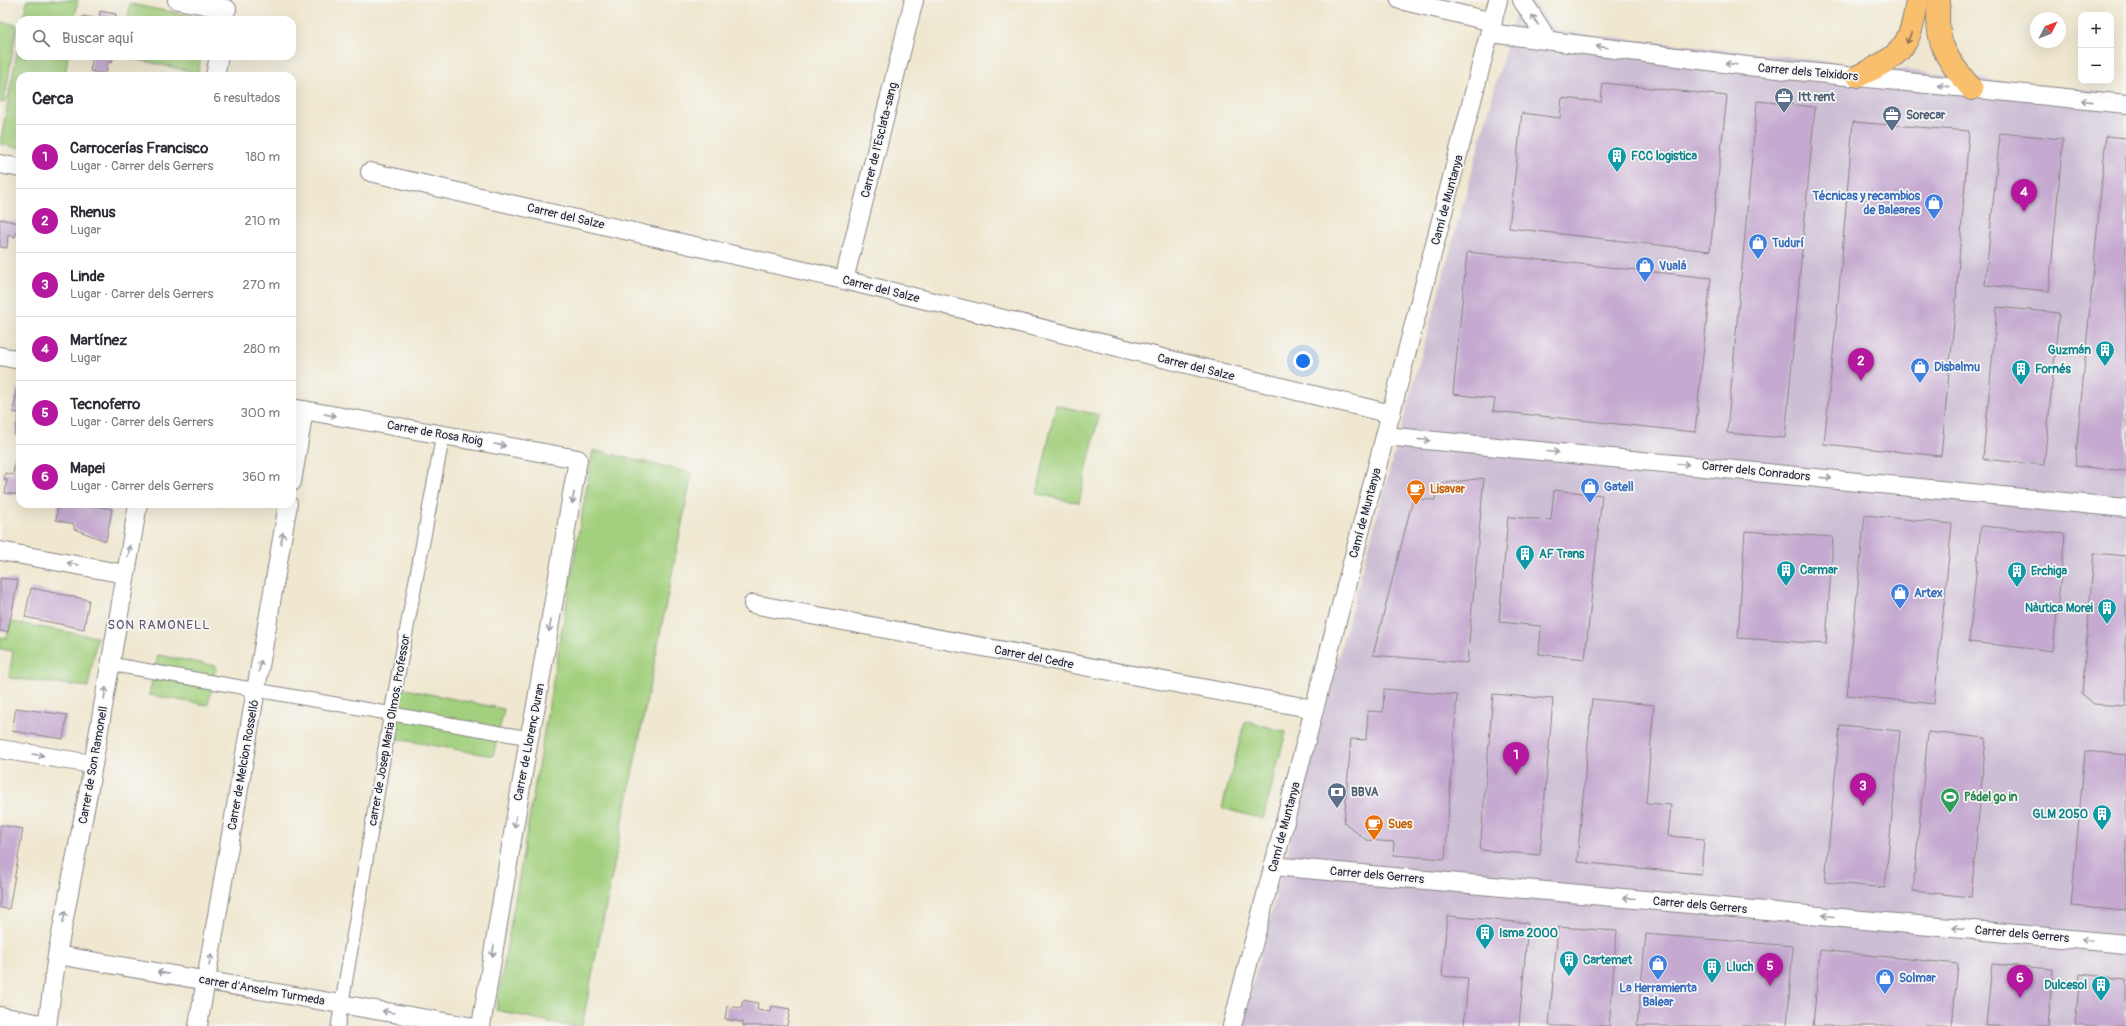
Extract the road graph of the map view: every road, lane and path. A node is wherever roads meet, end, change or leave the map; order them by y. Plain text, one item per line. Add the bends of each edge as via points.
1 (177, 0) edge
2 (914, 0) edge
3 (1400, 0) edge
4 (1498, 0) edge
5 (1522, 0) edge
6 (1917, 0) edge
7 (1939, 0) edge
8 (227, 10) edge
9 (1492, 28) junction
10 (1548, 40) junction
11 (218, 60) edge
12 (216, 72) edge
13 (1858, 76) junction
14 (1972, 89) junction
15 (2126, 104) edge
16 (0, 164) edge
17 (16, 167) edge
18 (370, 172) dead end
19 (844, 280) junction
20 (0, 356) edge
21 (16, 359) edge
22 (298, 409) edge
23 (1391, 414) junction
24 (296, 433) edge
25 (443, 435) junction
26 (1385, 436) junction
27 (578, 459) joint
28 (137, 508) edge
29 (287, 508) edge
30 (2126, 508) edge
31 (0, 551) edge
32 (125, 574) junction
33 (753, 604) dead end
34 (110, 664) junction
35 (255, 691) junction
36 (1314, 709) junction
37 (391, 713) junction
38 (529, 738) junction
39 (0, 748) edge
40 (92, 764) junction
41 (1273, 866) junction
42 (2126, 944) edge
43 (57, 956) junction
44 (206, 981) junction
45 (342, 1004) junction
46 (0, 1016) edge
47 (47, 1026) edge
48 (198, 1026) edge
49 (338, 1026) edge
50 (468, 1026) edge
51 (481, 1026) edge
52 (1232, 1026) edge

1 - 8 street
2 - 19 street, Carrer de l'Esclata-sang
3 - 9 street, Carrer dels Teixidors
4 - 9 street, Camí de Muntanya
10 -> 5 street
6 -> 13 highway via 1914,26 1907,44 1893,58
7 - 14 highway via 1936,18 1941,46 1954,68
9 - 10 street, Carrer dels Teixidors
9 - 23 street, Camí de Muntanya
13 -> 10 street, Carrer dels Teixidors via 1747,66
11 - 12 street
14 -> 13 street, Carrer dels Teixidors
15 -> 14 street, Carrer dels Teixidors
16 - 17 street
18 - 19 street, Carrer del Salze
19 - 23 street, Carrer del Salze
20 - 21 street
22 - 24 street
22 -> 25 street, Carrer de Rosa Roig
23 - 26 street, Camí de Muntanya
25 -> 27 street, Carrer de Rosa Roig
25 - 37 street, carrer de Josep Maria Olmos, Professor
26 -> 30 street, Carrer dels Conradors
26 - 36 street, Camí de Muntanya
27 -> 38 street, Carrer de Llorenç Duran
32 -> 28 street, Carrer de Son Ramonell
35 -> 29 street, Carrer de Melcion Rosselló
32 -> 31 street
32 - 34 street, Carrer de Son Ramonell
33 - 36 street, Carrer del Cedre
34 - 35 street
40 -> 34 street, Carrer de Son Ramonell
35 - 37 street
44 -> 35 street, Carrer de Melcion Rosselló
36 - 41 street, Camí de Muntanya
37 - 38 street
37 - 45 street, carrer de Josep Maria Olmos, Professor
38 -> 51 street, Carrer de Llorenç Duran
39 -> 40 street
43 -> 40 street, Carrer de Son Ramonell
42 -> 41 street, Carrer dels Gerrers
41 - 52 street, Camí de Muntanya
44 -> 43 street, carrer d'Anselm Turmeda
43 - 47 street, Carrer de Son Ramonell
44 - 45 street, carrer d'Anselm Turmeda
44 - 48 street, Carrer de Melcion Rosselló
45 - 49 street, carrer de Josep Maria Olmos, Professor
50 -> 45 street, carrer d'Anselm Turmeda
46 - 47 street

